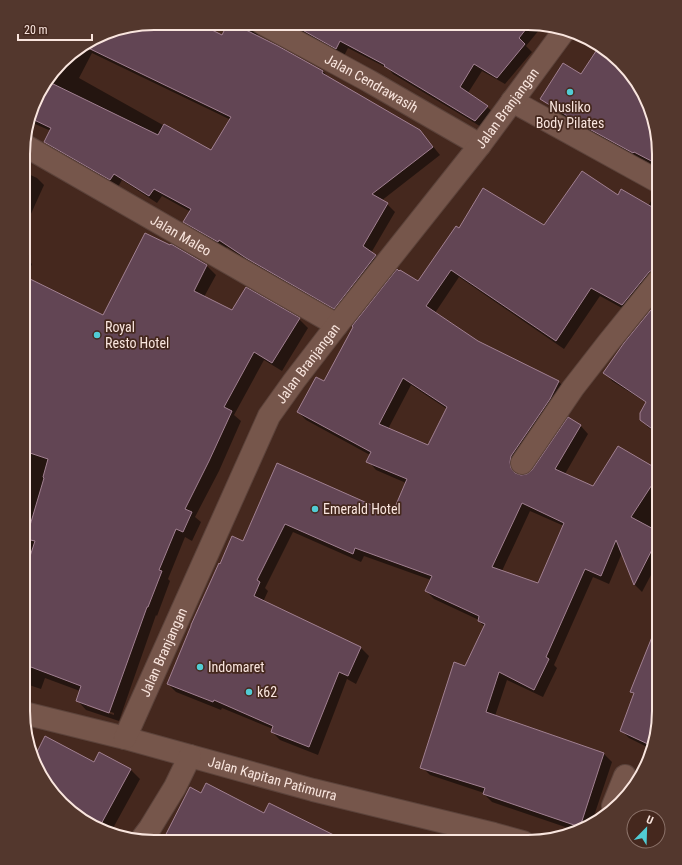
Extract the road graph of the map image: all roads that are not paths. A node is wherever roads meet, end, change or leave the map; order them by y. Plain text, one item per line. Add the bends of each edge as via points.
1 (275, 30) edge
2 (561, 34) edge
3 (512, 101) junction
4 (480, 144) junction
5 (30, 149) edge
6 (652, 178) edge
7 (652, 289) edge
8 (337, 325) junction
9 (522, 462) dead end
10 (30, 715) edge
11 (125, 738) junction
12 (190, 756) junction
13 (626, 776) dead end
14 (617, 797) edge
15 (145, 835) edge
16 (481, 835) edge

1 - 4 street, Jalan Cendrawasih
2 - 3 street, Jalan Branjangan
3 - 4 street, Jalan Branjangan
3 - 6 street
4 - 8 street, Jalan Branjangan
5 - 8 street, Jalan Maleo
7 - 9 street via 573,388
8 - 11 street, Jalan Branjangan via 269,416
10 - 11 street, Jalan Kapitan Patimurra
11 - 12 street, Jalan Kapitan Patimurra
12 - 15 street via 176,787
12 - 16 street, Jalan Kapitan Patimurra
13 - 14 street

